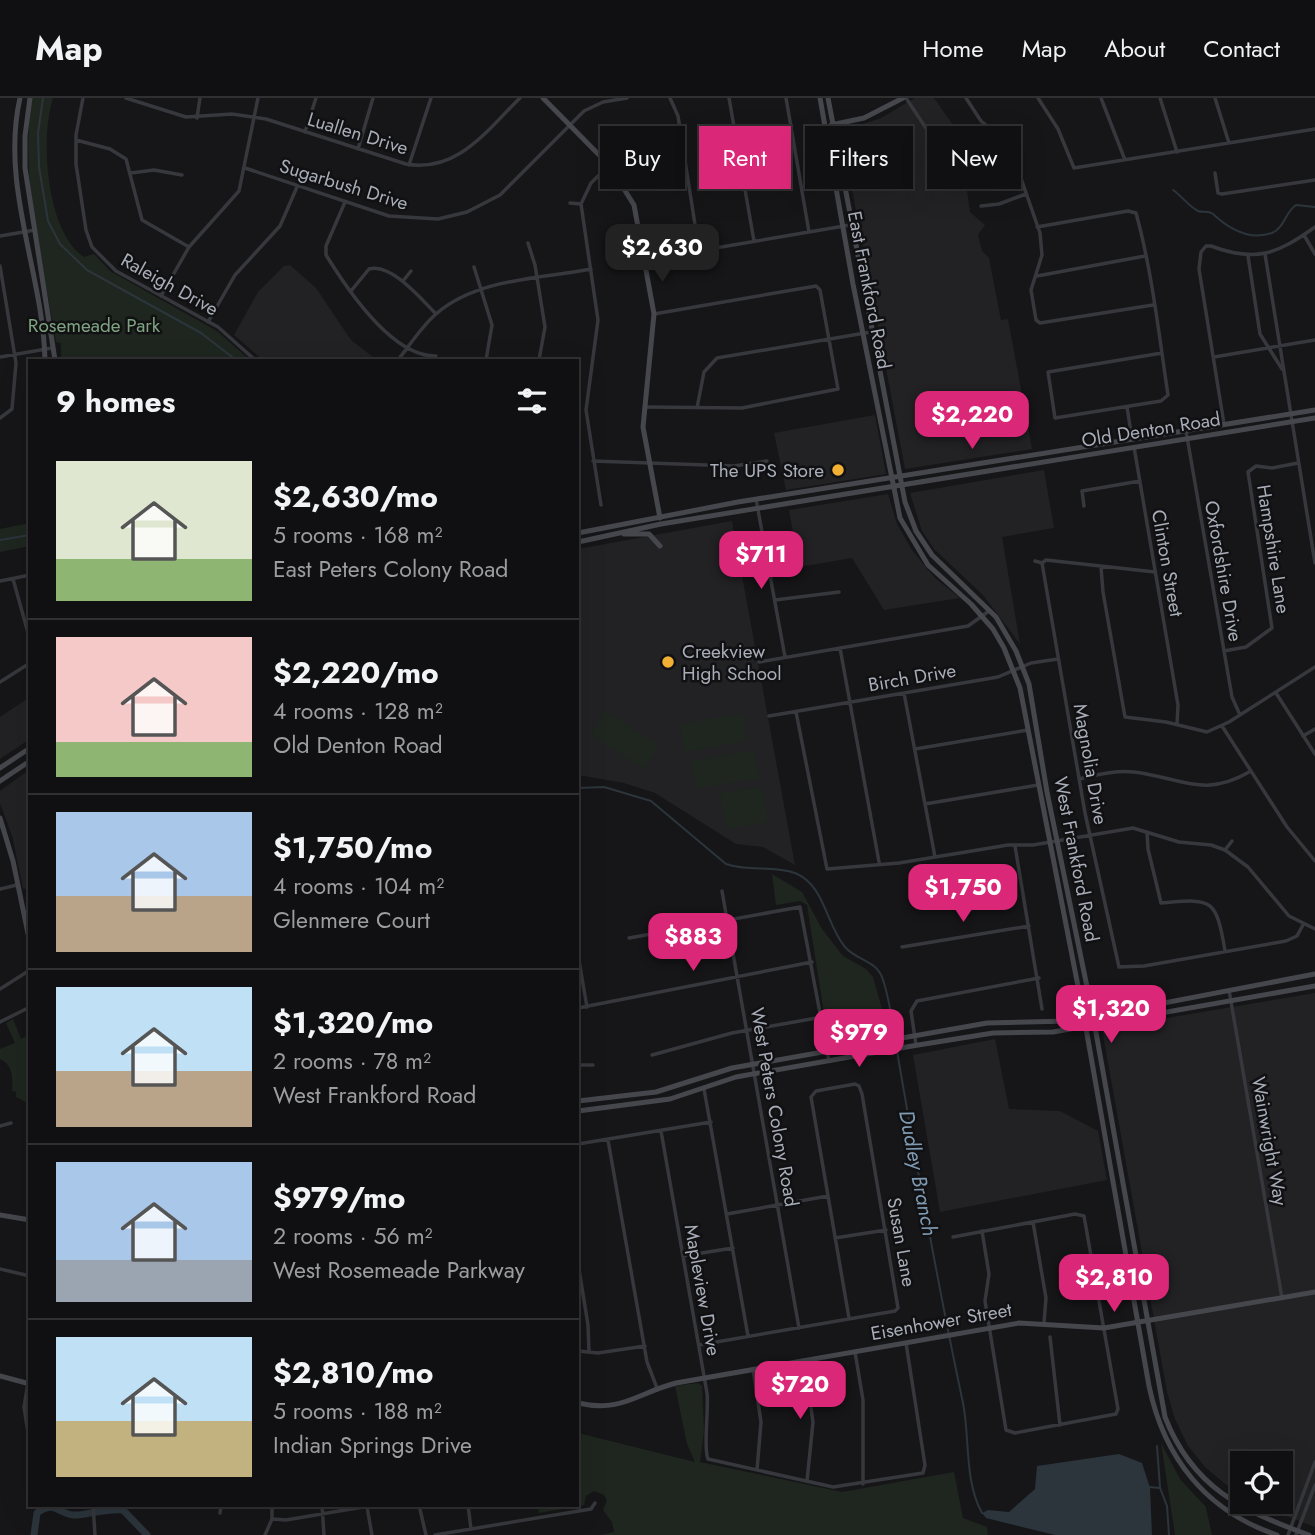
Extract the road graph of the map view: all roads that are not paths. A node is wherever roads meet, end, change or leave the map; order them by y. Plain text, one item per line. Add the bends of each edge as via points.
1 (20, 98) edge
2 (30, 98) edge
3 (83, 98) edge
4 (126, 98) edge
5 (200, 98) edge
6 (258, 98) edge
7 (316, 98) edge
8 (373, 98) edge
9 (431, 98) edge
10 (520, 98) edge
11 (543, 98) edge
12 (627, 98) edge
13 (670, 98) edge
14 (729, 98) edge
15 (786, 98) edge
16 (820, 98) edge
17 (828, 98) edge
18 (904, 98) edge
19 (1038, 98) edge
20 (1101, 98) edge
21 (1160, 98) edge
22 (1215, 98) edge
23 (969, 99) edge
24 (139, 100) edge
25 (254, 116) junction
26 (197, 118) junction
27 (833, 124) junction
28 (570, 125) junction
29 (679, 126) edge
30 (825, 126) edge
31 (828, 126) edge
32 (1315, 129) edge
33 (305, 131) junction
34 (927, 131) edge
35 (76, 140) junction
36 (1229, 143) junction
37 (358, 149) junction
38 (1177, 152) junction
39 (600, 156) edge
40 (1125, 160) junction
41 (685, 164) edge
42 (409, 165) junction
43 (245, 168) junction
44 (131, 173) junction
45 (1215, 173) dead end
46 (600, 174) edge
47 (182, 175) dead end
48 (1315, 180) edge
49 (297, 187) junction
50 (625, 189) edge
51 (836, 189) edge
52 (1026, 194) junction
53 (345, 202) junction
54 (570, 203) dead end
55 (581, 204) junction
56 (981, 206) dead end
57 (850, 225) junction
58 (842, 226) junction
59 (1037, 227) junction
60 (1315, 227) edge
61 (35, 230) junction
62 (26, 232) junction
63 (809, 232) junction
64 (1304, 235) junction
65 (0, 236) edge
66 (754, 241) junction
67 (528, 243) dead end
68 (188, 247) junction
69 (699, 250) junction
70 (1265, 254) junction
71 (1315, 254) edge
72 (1145, 256) junction
73 (1248, 256) junction
74 (645, 260) junction
75 (0, 266) edge
76 (474, 267) dead end
77 (591, 269) junction
78 (411, 271) dead end
79 (1036, 276) junction
80 (538, 279) junction
81 (403, 281) junction
82 (483, 289) junction
83 (351, 291) junction
84 (162, 296) junction
85 (3, 301) edge
86 (1153, 304) junction
87 (436, 314) junction
88 (654, 314) junction
89 (208, 322) junction
90 (871, 332) junction
91 (863, 333) junction
92 (829, 338) junction
93 (1315, 340) edge
94 (1280, 346) junction
95 (54, 348) junction
96 (1268, 348) junction
97 (409, 349) junction
98 (45, 351) junction
99 (1162, 353) junction
100 (15, 355) junction
101 (436, 356) dead end
102 (0, 357) edge
103 (1214, 357) junction
104 (45, 359) edge
105 (55, 359) edge
106 (254, 359) edge
107 (399, 359) edge
108 (486, 359) edge
109 (539, 359) edge
110 (1283, 370) junction
111 (643, 407) junction
112 (1127, 407) junction
113 (697, 408) junction
114 (1315, 410) edge
115 (1289, 414) junction
116 (887, 417) junction
117 (0, 418) edge
118 (879, 418) junction
119 (1315, 418) edge
120 (1290, 423) junction
121 (1224, 424) junction
122 (1186, 430) junction
123 (1132, 439) junction
124 (1188, 440) junction
125 (1134, 448) junction
126 (1003, 459) junction
127 (593, 461) junction
128 (767, 461) dead end
129 (650, 463) junction
130 (1298, 463) junction
131 (1005, 469) junction
132 (900, 476) junction
133 (890, 478) junction
134 (1140, 481) junction
135 (901, 486) junction
136 (892, 487) junction
137 (810, 491) junction
138 (756, 499) junction
139 (811, 501) junction
140 (601, 505) dead end
141 (1084, 506) dead end
142 (758, 509) junction
143 (659, 516) junction
144 (661, 524) junction
145 (579, 533) edge
146 (621, 533) junction
147 (579, 542) edge
148 (660, 545) dead end
149 (1035, 561) dead end
150 (1042, 564) junction
151 (1315, 564) edge
152 (1101, 567) junction
153 (1155, 572) junction
154 (28, 575) edge
155 (13, 579) junction
156 (0, 581) edge
157 (839, 593) dead end
158 (775, 600) junction
159 (990, 610) junction
160 (982, 616) junction
161 (28, 633) edge
162 (840, 648) junction
163 (1224, 651) junction
164 (785, 657) junction
165 (1058, 659) junction
166 (759, 662) dead end
167 (28, 664) edge
168 (1023, 666) junction
169 (1315, 667) edge
170 (1013, 670) junction
171 (0, 682) edge
172 (904, 693) junction
173 (1276, 693) junction
174 (850, 702) junction
175 (796, 712) junction
176 (1240, 715) junction
177 (769, 716) dead end
178 (1177, 724) junction
179 (1222, 726) junction
180 (1315, 729) edge
181 (1028, 730) junction
182 (1303, 736) junction
183 (28, 749) edge
184 (915, 749) junction
185 (1315, 754) edge
186 (28, 762) edge
187 (0, 768) edge
188 (1251, 771) junction
189 (1079, 779) junction
190 (0, 781) edge
191 (1038, 785) junction
192 (925, 804) junction
193 (0, 818) edge
194 (1147, 832) junction
195 (1089, 835) junction
196 (1057, 841) junction
197 (1231, 841) dead end
198 (1048, 842) junction
199 (1015, 845) junction
200 (1225, 850) junction
201 (935, 858) junction
202 (1315, 860) edge
203 (879, 863) junction
204 (17, 885) junction
205 (0, 889) edge
206 (722, 891) dead end
207 (727, 919) junction
208 (1304, 925) junction
209 (1029, 926) junction
210 (1315, 929) edge
211 (28, 934) edge
212 (629, 938) dead end
213 (902, 947) dead end
214 (1225, 951) junction
215 (579, 961) edge
216 (813, 962) junction
217 (1119, 967) junction
218 (28, 971) edge
219 (1115, 974) dead end
220 (1315, 974) edge
221 (737, 975) junction
222 (1039, 978) junction
223 (1315, 986) edge
224 (0, 989) edge
225 (1229, 989) junction
226 (1231, 1000) junction
227 (587, 1007) junction
228 (28, 1008) edge
229 (579, 1008) edge
230 (1042, 1009) dead end
231 (1093, 1016) junction
232 (822, 1017) junction
233 (1084, 1017) junction
234 (0, 1022) edge
235 (1094, 1025) junction
236 (1086, 1027) junction
237 (747, 1030) junction
238 (911, 1036) junction
239 (914, 1046) junction
240 (828, 1051) junction
241 (652, 1055) dead end
242 (829, 1061) junction
243 (753, 1064) junction
244 (579, 1065) edge
245 (593, 1065) dead end
246 (754, 1074) junction
247 (704, 1088) junction
248 (579, 1101) edge
249 (579, 1111) edge
250 (711, 1122) junction
251 (11, 1124) dead end
252 (0, 1126) edge
253 (661, 1131) junction
254 (608, 1140) junction
255 (579, 1144) edge
256 (828, 1196) junction
257 (777, 1205) junction
258 (727, 1214) junction
259 (0, 1215) edge
260 (28, 1220) edge
261 (1033, 1222) junction
262 (886, 1230) junction
263 (982, 1231) junction
264 (953, 1237) dead end
265 (835, 1238) junction
266 (733, 1248) junction
267 (683, 1256) junction
268 (0, 1269) edge
269 (579, 1269) edge
270 (28, 1276) edge
271 (1315, 1292) edge
272 (1282, 1298) junction
273 (849, 1318) junction
274 (1146, 1321) junction
275 (1138, 1322) junction
276 (1044, 1323) junction
277 (799, 1328) junction
278 (989, 1328) junction
279 (1104, 1328) junction
280 (748, 1336) junction
281 (1050, 1337) dead end
282 (906, 1342) junction
283 (699, 1345) junction
284 (645, 1346) junction
285 (579, 1351) edge
286 (589, 1352) junction
287 (855, 1352) junction
288 (804, 1360) junction
289 (753, 1369) junction
290 (0, 1376) edge
291 (704, 1378) junction
292 (28, 1383) edge
293 (28, 1388) edge
294 (657, 1389) junction
295 (579, 1403) edge
296 (1060, 1425) junction
297 (28, 1432) edge
298 (1315, 1462) edge
299 (757, 1470) junction
300 (807, 1481) junction
301 (863, 1484) junction
302 (1315, 1485) edge
303 (595, 1503) dead end
304 (93, 1507) edge
305 (221, 1507) edge
306 (272, 1507) edge
307 (322, 1507) edge
308 (362, 1507) edge
309 (367, 1507) edge
310 (419, 1507) edge
311 (468, 1507) edge
312 (220, 1513) dead end
313 (323, 1514) junction
314 (272, 1519) junction
315 (471, 1529) junction
316 (1293, 1532) edge
317 (95, 1535) edge
318 (265, 1535) edge
319 (324, 1535) edge
320 (372, 1535) edge
321 (426, 1535) edge
322 (435, 1535) edge
323 (1277, 1535) edge
324 (1309, 1535) edge

1 - 62 main road via 15,161
2 - 61 main road via 25,160
3 - 35 street, Raleigh Drive
4 - 24 street, Luallen Drive
5 - 26 street
6 - 25 street
7 - 33 street
8 - 37 street
9 - 42 street
10 - 42 street, Luallen Drive via 460,156
11 - 28 main road
12 - 28 street, Sugarbush Drive via 590,106
13 - 29 street
14 - 66 street
15 - 63 street
16 - 30 main road, East Frankford Road
17 - 27 main road, East Frankford Road
18 - 27 main road via 864,118
18 - 34 street
19 - 40 street via 1058,128 1073,168
20 - 40 street
21 - 38 street
22 - 36 street
23 - 52 street via 981,121 1009,144
24 - 26 street, Luallen Drive via 168,114
25 - 26 street, Luallen Drive
25 - 33 street, Luallen Drive
25 - 43 street
27 - 31 main road
27 - 57 main road, East Frankford Road
28 - 39 main road
28 - 53 street, Sugarbush Drive via 500,195 467,212 419,220
32 - 36 street
33 - 37 street, Luallen Drive
35 - 44 street via 117,153 126,159
35 - 84 street, Raleigh Drive via 92,247 116,271
36 - 38 street
37 - 42 street, Luallen Drive
38 - 40 street
41 - 69 street
43 - 49 street, Sugarbush Drive
43 - 68 street via 237,195
44 - 47 street via 154,170
44 - 68 street via 142,220
45 - 48 street via 1222,194
46 - 55 street
49 - 53 street, Sugarbush Drive
49 - 89 street via 280,226 234,275
50 - 74 main road via 635,205
51 - 58 main road, East Frankford Road
52 - 56 street
52 - 59 street
53 - 83 street via 325,253
54 - 55 street
55 - 77 street
57 - 58 street
57 - 90 main road, East Frankford Road
58 - 63 street
58 - 91 main road, East Frankford Road
59 - 72 street via 1136,213
59 - 79 street via 1043,250
60 - 64 street
61 - 62 street
61 - 95 main road
62 - 65 street
62 - 98 main road
63 - 66 street
64 - 70 street via 1285,249
64 - 71 street
66 - 69 street
67 - 80 street
68 - 84 street
69 - 74 street
70 - 73 street
70 - 94 street
72 - 79 street
72 - 86 street
73 - 96 street via 1260,334
73 - 103 street via 1206,246 1201,252 1199,269
74 - 88 main road
75 - 85 street
76 - 82 street
77 - 80 street
77 - 127 street via 598,320 586,410
78 - 81 street
79 - 86 street via 1032,295 1040,323
80 - 82 street
80 - 109 street via 545,327
81 - 83 street via 372,268
81 - 87 street
82 - 87 street
82 - 108 street via 492,325
83 - 97 street via 375,322
84 - 89 street, Raleigh Drive
85 - 100 street
86 - 99 street
87 - 97 street
88 - 92 street via 816,286
88 - 111 main road
89 - 106 street, Raleigh Drive
90 - 91 street
90 - 116 main road, East Frankford Road
91 - 92 street
91 - 118 main road, East Frankford Road
92 - 113 street via 713,360 704,372
92 - 113 street via 835,392 742,408
93 - 94 street
94 - 96 street
94 - 110 street
95 - 98 street
95 - 105 main road
96 - 103 street
96 - 110 street
97 - 101 street
97 - 107 street
98 - 100 street
98 - 104 main road
99 - 112 street via 1166,400
99 - 112 street via 1052,370 1047,376 1055,418
100 - 102 street
100 - 117 street via 12,409
103 - 121 street
110 - 115 street
111 - 113 street
111 - 129 main road
112 - 123 street, Clinton Street
114 - 115 main road, Old Denton Road
115 - 120 street
115 - 121 main road, Old Denton Road
116 - 118 main road
116 - 132 main road, East Frankford Road
118 - 133 main road, East Frankford Road
119 - 120 main road, Old Denton Road
120 - 124 main road, Old Denton Road
120 - 130 street
121 - 122 main road, Old Denton Road
122 - 123 main road, Old Denton Road
122 - 124 street, Oxfordshire Drive
123 - 125 street, Clinton Street
123 - 126 main road, Old Denton Road
124 - 125 main road, Old Denton Road
124 - 163 street, Oxfordshire Drive
125 - 131 main road, Old Denton Road
125 - 134 street, Clinton Street
126 - 131 main road
126 - 132 main road, Old Denton Road
127 - 129 street
127 - 140 street
128 - 129 street via 734,466
129 - 143 main road
130 - 151 street
130 - 163 street, Hampshire Lane via 1256,466 1248,472 1272,628 1246,647
131 - 135 main road, Old Denton Road
132 - 133 main road, Old Denton Road
132 - 135 main road, East Frankford Road
133 - 136 main road, East Frankford Road
133 - 137 main road, Old Denton Road
134 - 141 street via 1082,491
134 - 153 street, Clinton Street
135 - 136 main road, Old Denton Road
135 - 159 main road, West Frankford Road via 911,520 925,545
136 - 139 main road, Old Denton Road
136 - 160 main road, West Frankford Road via 902,522 918,552
137 - 138 main road, Old Denton Road
137 - 139 main road
138 - 142 street
138 - 143 main road, Old Denton Road
139 - 142 main road, Old Denton Road
142 - 144 main road, Old Denton Road
142 - 158 street
143 - 144 main road
143 - 145 main road, Old Denton Road
144 - 146 main road, Old Denton Road
146 - 147 main road, Old Denton Road
146 - 148 main road via 649,534
149 - 150 street
150 - 152 street via 1046,560
150 - 165 street, Magnolia Drive
152 - 153 street
152 - 178 street via 1123,719
153 - 178 street, Clinton Street via 1178,705
154 - 155 street
155 - 156 street
155 - 161 street
157 - 158 street
158 - 164 street
159 - 160 street
159 - 168 main road, West Frankford Road
160 - 162 street via 968,626
160 - 170 main road, West Frankford Road
162 - 164 street
162 - 174 street
163 - 176 street, Oxfordshire Drive
164 - 166 street
165 - 168 street, Birch Drive
165 - 189 street, Magnolia Drive
167 - 171 street
168 - 170 street, Birch Drive
168 - 196 main road, West Frankford Road
169 - 173 street
170 - 172 street, Birch Drive via 998,677
170 - 181 main road, West Frankford Road
172 - 174 street, Birch Drive
172 - 184 street
173 - 176 street
173 - 182 street
174 - 175 street, Birch Drive
174 - 203 street
175 - 177 street, Birch Drive
175 - 203 street via 827,869
176 - 179 street
178 - 179 street via 1203,732
179 - 188 street
180 - 182 street
181 - 184 street
181 - 191 main road, West Frankford Road
182 - 185 street
183 - 187 main road
184 - 192 street
186 - 190 main road
188 - 189 street via 1209,787 1130,772
188 - 202 street
189 - 195 street, Magnolia Drive
191 - 192 street
191 - 198 main road, West Frankford Road
192 - 201 street
193 - 204 main road
194 - 195 street via 1122,828
194 - 200 street
194 - 214 street via 1161,903 1191,899 1207,904 1218,918
195 - 196 street
195 - 217 street, Magnolia Drive
196 - 198 street
196 - 231 main road, West Frankford Road
197 - 200 street
198 - 199 street
198 - 233 main road, West Frankford Road
199 - 201 street
199 - 209 street
200 - 208 street via 1248,867 1289,916
201 - 203 street
204 - 205 street
204 - 211 main road
206 - 207 street, West Peters Colony Road
207 - 212 street
207 - 216 street via 800,907
207 - 221 street, West Peters Colony Road
208 - 210 street
208 - 214 street via 1293,938
209 - 213 street
209 - 222 street
214 - 217 street
215 - 227 street
216 - 221 street
216 - 232 street
217 - 219 street
218 - 224 street
220 - 225 main road
221 - 227 street
221 - 237 street, West Peters Colony Road
222 - 230 street
222 - 238 street via 923,998 911,1011
223 - 226 main road
225 - 226 street, Wainwright Way
225 - 231 main road
226 - 235 main road
226 - 272 street, Wainwright Way
227 - 229 street
228 - 234 street
231 - 233 main road
231 - 235 main road, West Frankford Road
232 - 237 street
232 - 240 street
233 - 236 main road, West Frankford Road
233 - 238 main road via 1042,1024 996,1022
235 - 236 main road
235 - 274 main road, West Frankford Road
236 - 239 main road via 993,1032
236 - 275 main road, West Frankford Road
237 - 241 street
237 - 243 street, West Peters Colony Road
238 - 239 street
238 - 240 main road
239 - 242 main road
240 - 242 street
240 - 243 main road
242 - 246 main road
243 - 246 street, West Peters Colony Road
243 - 248 main road via 656,1092
244 - 245 street
246 - 247 main road
246 - 257 street, West Peters Colony Road
247 - 249 main road via 648,1103
247 - 250 street
250 - 253 street
250 - 258 street
251 - 252 street
253 - 254 street
253 - 267 street, Mapleview Drive
254 - 255 street
254 - 284 street
256 - 257 street
256 - 262 street, Susan Lane via 811,1097 816,1091 855,1084 861,1089
256 - 265 street
257 - 258 street
257 - 277 street, West Peters Colony Road
258 - 266 street
259 - 260 main road
261 - 263 street
261 - 276 street via 1046,1298
261 - 279 street via 1084,1216
262 - 265 street
262 - 273 street, Susan Lane via 898,1308
263 - 264 street
263 - 278 street via 989,1274 985,1296
265 - 273 street
266 - 267 street
266 - 280 street
267 - 283 street, Mapleview Drive
268 - 270 street
269 - 286 street
271 - 272 main road, Eisenhower Street
272 - 274 main road, Eisenhower Street
273 - 277 street, Susan Lane
274 - 275 main road, Eisenhower Street
274 - 316 main road, West Frankford Road via 1160,1402 1175,1440 1191,1464 1226,1498
275 - 279 main road, Eisenhower Street
275 - 323 main road, West Frankford Road via 1160,1426 1186,1474 1228,1512
276 - 278 main road, Eisenhower Street
276 - 279 main road, Eisenhower Street
277 - 280 street, Susan Lane
278 - 282 main road, Eisenhower Street
278 - 296 street via 1006,1430
279 - 296 street via 1116,1415
280 - 283 street, Susan Lane
281 - 296 street
282 - 287 main road, Eisenhower Street
282 - 301 street via 923,1473
283 - 291 street, Mapleview Drive
284 - 286 street
284 - 294 street
285 - 286 street
287 - 288 main road, Eisenhower Street
287 - 301 street via 863,1399
288 - 289 main road, Eisenhower Street
288 - 300 street via 813,1422
289 - 291 main road, Eisenhower Street
289 - 299 street via 761,1422
290 - 292 main road
291 - 294 main road, Eisenhower Street
291 - 299 street, Mapleview Drive via 709,1422 705,1454 711,1460
293 - 297 street via 24,1406
294 - 295 main road, Eisenhower Street via 625,1405
298 - 316 street
299 - 300 street
300 - 301 street via 840,1487
302 - 316 street
303 - 315 street via 591,1509
304 - 317 street
305 - 312 street
306 - 314 street
307 - 313 street
308 - 313 street
309 - 320 street
310 - 321 street
311 - 315 street
313 - 314 street
313 - 319 street
314 - 318 street
315 - 322 street
316 - 324 main road, West Frankford Road

